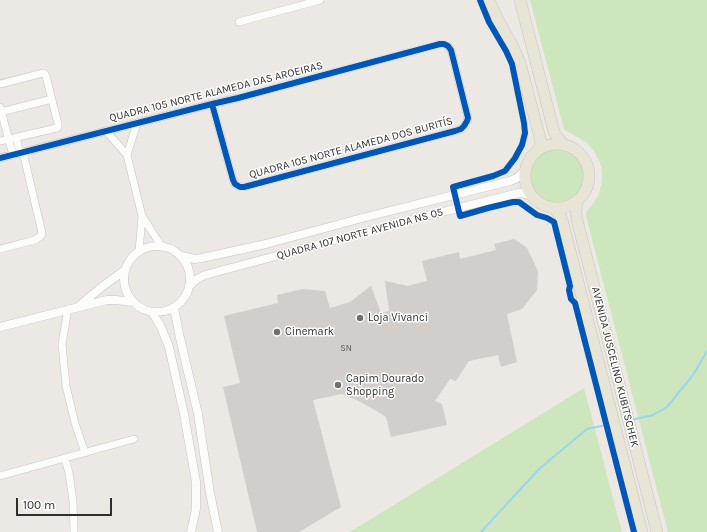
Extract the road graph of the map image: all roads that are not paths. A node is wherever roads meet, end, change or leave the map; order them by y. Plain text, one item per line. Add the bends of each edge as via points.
1 (320, 0) edge
2 (489, 0) edge
3 (520, 0) edge
4 (239, 22) dead end
5 (0, 84) edge
6 (52, 98) junction
7 (212, 104) junction
8 (1, 109) edge
9 (137, 123) junction
10 (461, 128) joint
11 (106, 131) junction
12 (13, 138) junction
13 (0, 141) edge
14 (563, 144) junction
15 (538, 150) junction
16 (19, 153) junction
17 (127, 155) junction
18 (0, 158) edge
19 (526, 169) junction
20 (534, 197) junction
21 (577, 201) junction
22 (554, 208) junction
23 (142, 216) junction
24 (162, 246) junction
25 (0, 249) edge
26 (139, 252) junction
27 (181, 256) junction
28 (125, 270) junction
29 (189, 286) junction
30 (133, 302) junction
31 (78, 307) junction
32 (174, 308) junction
33 (68, 309) junction
34 (152, 312) junction
35 (0, 327) edge
36 (134, 439) dead end
37 (84, 453) junction
38 (65, 459) junction
39 (0, 476) edge
40 (74, 532) edge
41 (191, 532) edge
42 (218, 532) edge
43 (642, 532) edge
44 (657, 532) edge

1 - 4 street
2 - 15 main road via 520,63 540,138
3 - 14 main road via 555,134
5 - 6 street via 43,73
6 - 8 street
6 - 12 street via 58,127
7 - 9 street, QUADRA 105 NORTE ALAMEDA DAS AROEIRAS
7 - 10 street, QUADRA 105 NORTE ALAMEDA DOS BURITÍS via 233,180 240,187
7 - 10 street, QUADRA 105 NORTE ALAMEDA DAS AROEIRAS via 436,45 446,45 451,50 468,115 466,124
8 - 12 street
9 - 11 street, QUADRA 105 NORTE ALAMEDA DAS AROEIRAS
9 - 17 street
11 - 16 street, QUADRA 105 NORTE ALAMEDA DAS AROEIRAS
11 - 17 street
12 - 13 street
12 - 16 street
14 - 15 main road via 549,145
14 - 21 main road via 578,152 589,170 587,187
15 - 19 main road
16 - 18 street, QUADRA 105 NORTE ALAMEDA DAS AROEIRAS
16 - 25 street via 42,233 35,240
17 - 23 street
19 - 20 main road via 526,184
19 - 27 street, QUADRA 107 NORTE AVENIDA NS 05 via 510,181 266,244 195,259
20 - 22 main road
20 - 29 street, QUADRA 107 NORTE AVENIDA NS 05 via 519,193 410,220 205,275
21 - 22 main road
21 - 44 main road, AVENIDA JUSCELINO KUBITSCHEK via 577,220
22 - 43 main road, AVENIDA JUSCELINO KUBITSCHEK via 560,214 563,223
23 - 24 street
23 - 26 street
24 - 26 street via 146,248
24 - 27 street
26 - 28 street via 130,260
27 - 29 street via 189,270
28 - 30 street via 125,286
28 - 31 street
29 - 32 street via 184,299
30 - 31 street via 107,300
30 - 34 street via 142,309
31 - 33 street
32 - 34 street via 164,312
32 - 42 street via 198,414
33 - 35 street
33 - 37 street via 62,344 66,386
34 - 41 street via 169,347 184,414 196,482 196,508
36 - 37 street
37 - 38 street
38 - 39 street
38 - 40 street via 73,501

